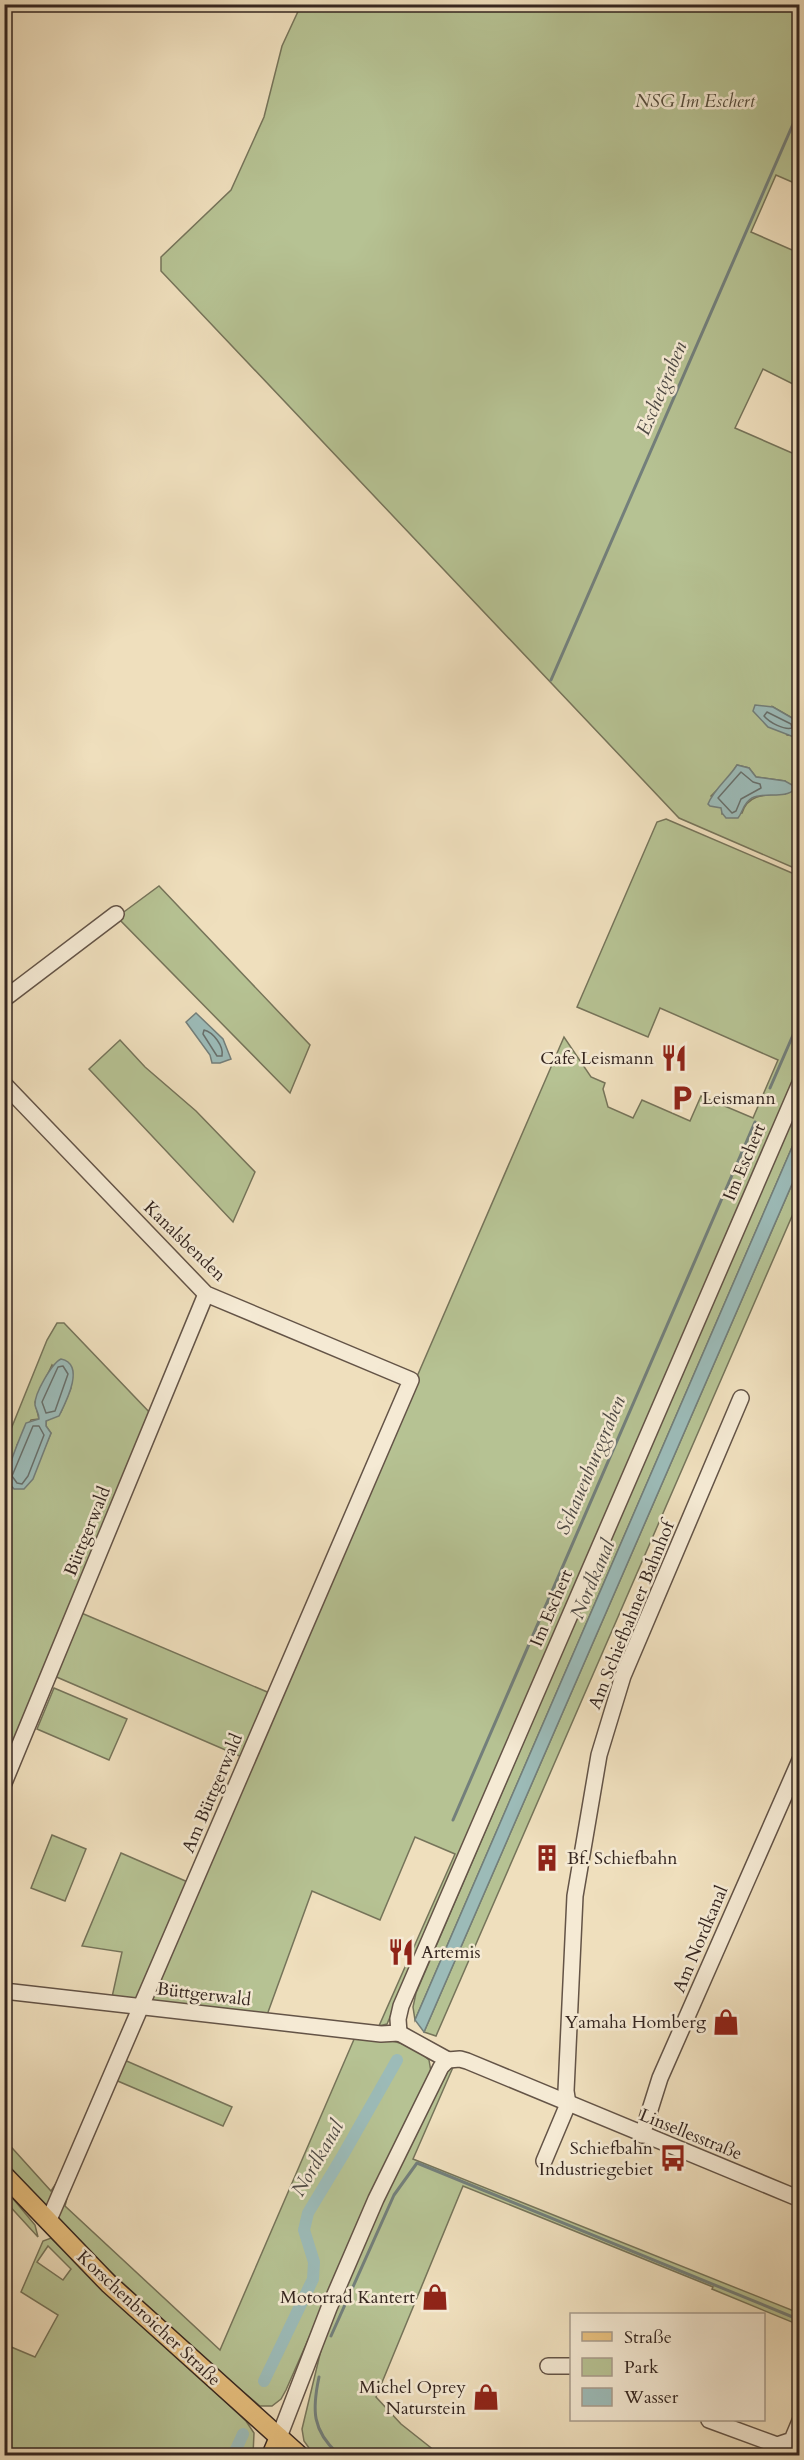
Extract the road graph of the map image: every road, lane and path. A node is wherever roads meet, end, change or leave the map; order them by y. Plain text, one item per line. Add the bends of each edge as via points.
1 (116, 914) dead end
2 (4, 999) edge
3 (800, 1083) edge
4 (4, 1084) edge
5 (206, 1294) junction
6 (411, 1380) joint
7 (741, 1398) dead end
8 (800, 1760) edge
9 (4, 1783) edge
10 (4, 1990) edge
11 (141, 2006) junction
12 (399, 2033) junction
13 (448, 2060) junction
14 (568, 2104) junction
15 (642, 2135) junction
16 (544, 2161) dead end
17 (4, 2175) edge
18 (800, 2199) edge
19 (48, 2222) junction
20 (548, 2366) dead end
21 (570, 2366) edge
22 (712, 2421) edge
23 (800, 2421) edge
24 (279, 2437) junction
25 (271, 2456) edge
26 (300, 2456) edge

1 - 2 street
3 - 12 street, Im Eschert via 401,2006
4 - 5 street, Kanalsbenden
5 - 6 street, Kanalsbenden
5 - 9 street, Büttgerwald
6 - 11 street, Am Büttgerwald
7 - 14 street, Am Schiefbahner Bahnhof via 624,1676 599,1755 575,1896
8 - 15 street, Am Nordkanal via 660,2078
10 - 11 street, Büttgerwald
11 - 12 street, Büttgerwald
11 - 19 street, Am Büttgerwald
12 - 13 street
13 - 14 street, Linsellesstraße via 467,2061
13 - 24 street via 376,2199
14 - 15 street, Linsellesstraße
14 - 16 street
15 - 18 street, Linsellesstraße
17 - 19 main road, Korschenbroicher Straße
19 - 24 main road, Korschenbroicher Straße via 109,2284
20 - 21 street
22 - 23 street via 777,2445 792,2440
24 - 25 main road
24 - 26 main road, Korschenbroicher Straße

